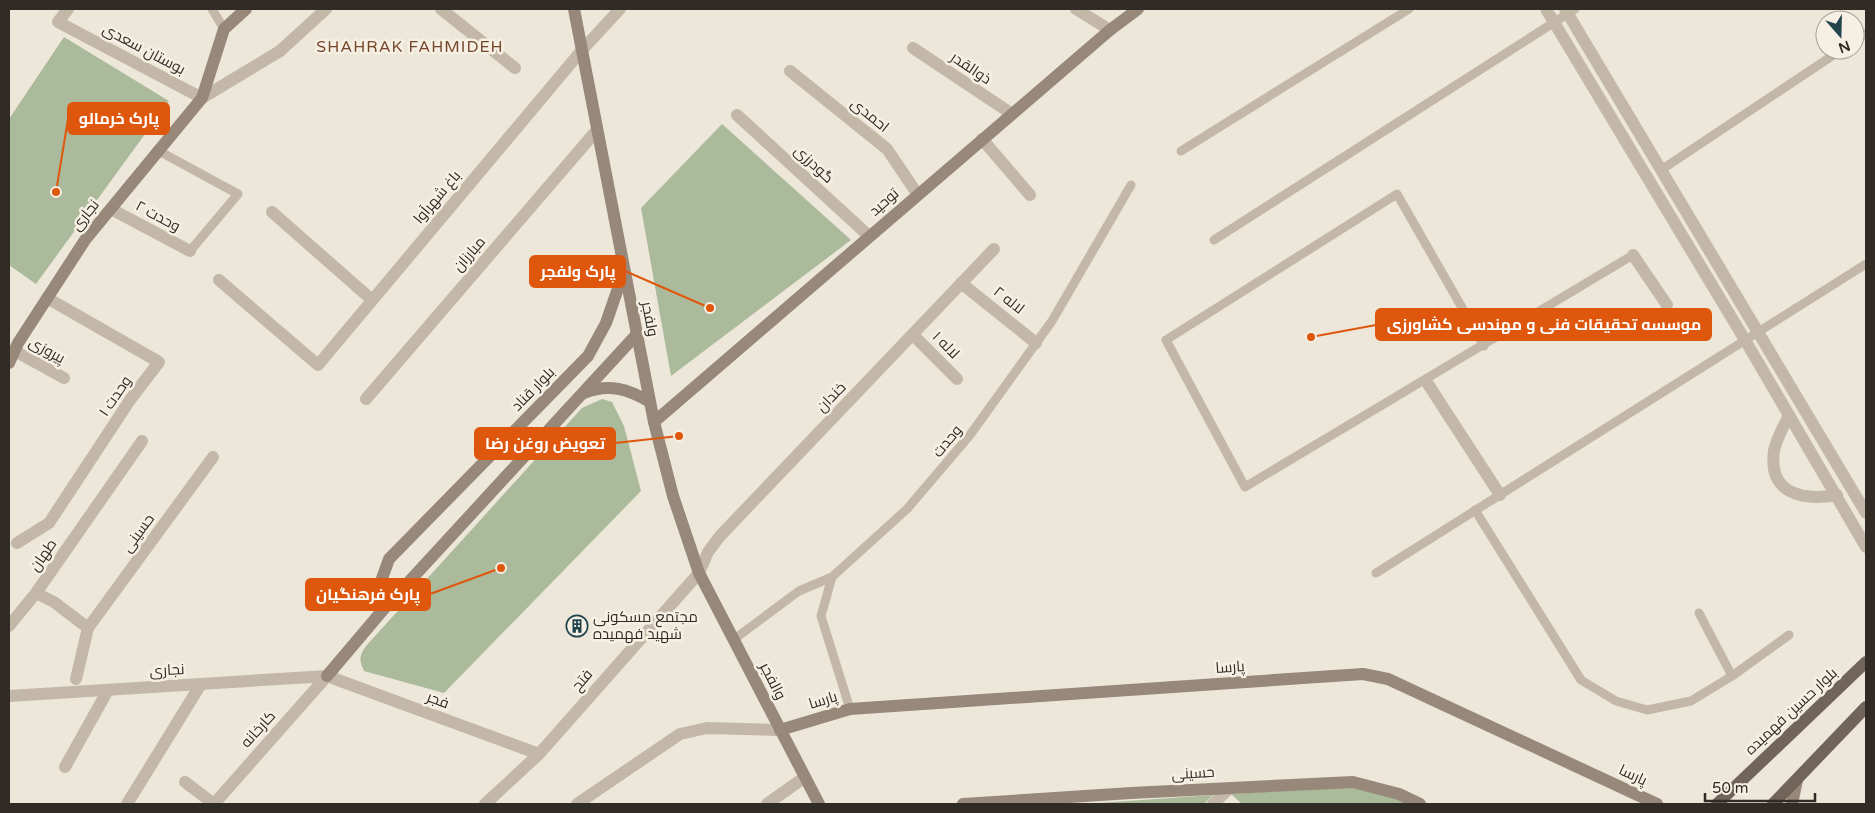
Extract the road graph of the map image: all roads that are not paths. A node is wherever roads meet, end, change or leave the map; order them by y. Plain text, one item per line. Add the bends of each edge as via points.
1 (68, 9) edge
2 (212, 9) edge
3 (246, 9) edge
4 (326, 9) edge
5 (441, 9) edge
6 (574, 9) edge
7 (620, 9) edge
8 (1076, 9) edge
9 (1138, 9) edge
10 (1409, 9) edge
11 (1546, 9) edge
12 (1570, 10) edge
13 (1553, 21) junction
14 (224, 29) junction
15 (1110, 30) junction
16 (913, 48) dead end
17 (582, 50) junction
18 (1826, 60) edge
19 (515, 68) dead end
20 (790, 71) dead end
21 (202, 98) junction
22 (1012, 114) junction
23 (737, 115) dead end
24 (597, 130) junction
25 (982, 139) junction
26 (158, 150) junction
27 (1181, 151) dead end
28 (1661, 170) junction
29 (1131, 185) dead end
30 (918, 195) junction
31 (1030, 195) dead end
32 (111, 209) junction
33 (272, 212) dead end
34 (869, 236) junction
35 (1214, 240) dead end
36 (994, 249) dead end
37 (190, 251) joint
38 (1633, 255) joint
39 (1866, 264) edge
40 (624, 271) junction
41 (219, 280) dead end
42 (961, 284) junction
43 (47, 298) junction
44 (372, 300) junction
45 (1667, 305) dead end
46 (1759, 331) junction
47 (637, 334) junction
48 (913, 335) junction
49 (1745, 340) junction
50 (1036, 343) junction
51 (1484, 346) junction
52 (15, 351) junction
53 (9, 363) edge
54 (64, 378) dead end
55 (957, 379) dead end
56 (1426, 381) junction
57 (582, 394) junction
58 (366, 400) dead end
59 (650, 402) junction
60 (1789, 415) junction
61 (654, 422) junction
62 (142, 441) dead end
63 (212, 457) dead end
64 (1500, 495) junction
65 (1837, 495) junction
66 (1475, 510) junction
67 (1866, 513) edge
68 (17, 543) dead end
69 (1866, 547) edge
70 (699, 573) junction
71 (1376, 573) dead end
72 (832, 577) junction
73 (36, 593) junction
74 (382, 610) junction
75 (1699, 613) dead end
76 (9, 626) edge
77 (88, 628) junction
78 (1789, 635) dead end
79 (733, 640) junction
80 (1866, 662) edge
81 (327, 676) junction
82 (1732, 676) junction
83 (76, 679) dead end
84 (201, 684) junction
85 (108, 690) junction
86 (9, 696) edge
87 (1866, 707) edge
88 (850, 708) junction
89 (780, 730) junction
90 (539, 754) junction
91 (65, 767) dead end
92 (805, 777) junction
93 (1797, 780) junction
94 (185, 782) dead end
95 (1230, 788) junction
96 (127, 804) edge
97 (214, 804) edge
98 (485, 804) edge
99 (577, 804) edge
100 (767, 804) edge
101 (818, 804) edge
102 (963, 804) edge
103 (1213, 804) edge
104 (1420, 804) edge
105 (1657, 804) edge
106 (1717, 804) edge
107 (1773, 804) edge
108 (1792, 804) edge

1 - 21 street, بوستان سعدی via 58,22
2 - 14 lane
3 - 14 street
4 - 21 street, نجاری via 280,51
5 - 19 street
6 - 17 street, ولفجر
7 - 17 street, باغ شهرآوا
8 - 15 street
9 - 15 street, توحید
10 - 27 lane
11 - 13 street
12 - 13 lane
12 - 28 street
13 - 35 lane
13 - 49 street
14 - 21 street, نجاری
15 - 22 street, توحید
16 - 22 street, ذوالقدر
17 - 24 street, ولفجر
17 - 44 street, باغ شهرآوا
18 - 28 lane
20 - 30 street, احمدی via 887,149
21 - 26 street, نجاری
22 - 25 street, توحید
23 - 34 street, گودرزی
24 - 40 street, ولفجر
24 - 58 street, مبارزان
25 - 30 street, توحید
25 - 31 street
26 - 32 street, نجاری
26 - 37 lane via 238,194
28 - 46 street
29 - 50 lane, وحدت
30 - 34 street, توحید
32 - 37 street, وحدت ۲
32 - 43 street, نجاری via 85,240
33 - 44 street
34 - 61 street, توحید
36 - 42 street, خندان
38 - 45 street
38 - 51 lane
39 - 46 lane
40 - 47 street, ولفجر
40 - 74 street, بلوار قناد via 606,323 588,356 389,559 380,584
41 - 44 street, باغ شهرآوا via 318,365
42 - 48 street, خندان
42 - 50 street, لاله ۲
43 - 52 street, نجاری
43 - 68 street, وحدت ۱ via 159,362 130,400 49,524
46 - 49 lane
46 - 67 street
47 - 57 street
47 - 59 street, ولفجر
48 - 55 street, لاله ۱
48 - 70 street, خندان via 720,536 708,552
49 - 60 street
49 - 64 lane
50 - 72 lane, وحدت via 970,435 907,509
51 - 56 lane
51 - 56 lane via 1397,194 1166,340 1245,488
52 - 53 street, نجاری
52 - 54 street, پیروزی
56 - 64 street
57 - 59 street via 596,388 611,387 635,393
57 - 74 street
59 - 61 street, ولفجر
60 - 65 street
60 - 65 street via 1774,450 1774,469 1782,486 1795,494 1812,498
61 - 70 street, ولفجر via 673,496
62 - 73 street, طهان
63 - 77 street, حسینی
64 - 66 lane
65 - 69 street
66 - 71 lane
66 - 82 lane via 1581,680 1616,701 1647,710 1691,701
70 - 79 street, والفجر
70 - 90 street, فتح
72 - 79 lane via 799,591
72 - 88 lane via 821,616
73 - 76 street
73 - 77 street, طهان via 54,602
74 - 81 street
75 - 82 lane
77 - 83 street
78 - 82 lane
79 - 89 street, والفجر
80 - 106 main road, بلوار حسین فهمیده
81 - 84 street, نجاری
81 - 90 street, فجر
81 - 97 street, کارخانه
84 - 85 street, نجاری
84 - 96 street
85 - 86 street, نجاری
85 - 91 street
87 - 93 main road
88 - 89 street, پارسا
88 - 105 street, پارسا via 1363,674 1388,679
89 - 92 street, والفجر
89 - 99 street via 707,728 680,734
90 - 98 street, فتح
92 - 100 street
92 - 101 street, والفجر
93 - 107 main road
93 - 108 street
94 - 97 street
95 - 102 street, حسینی
95 - 103 street
95 - 104 street, حسینی via 1353,782 1398,794

